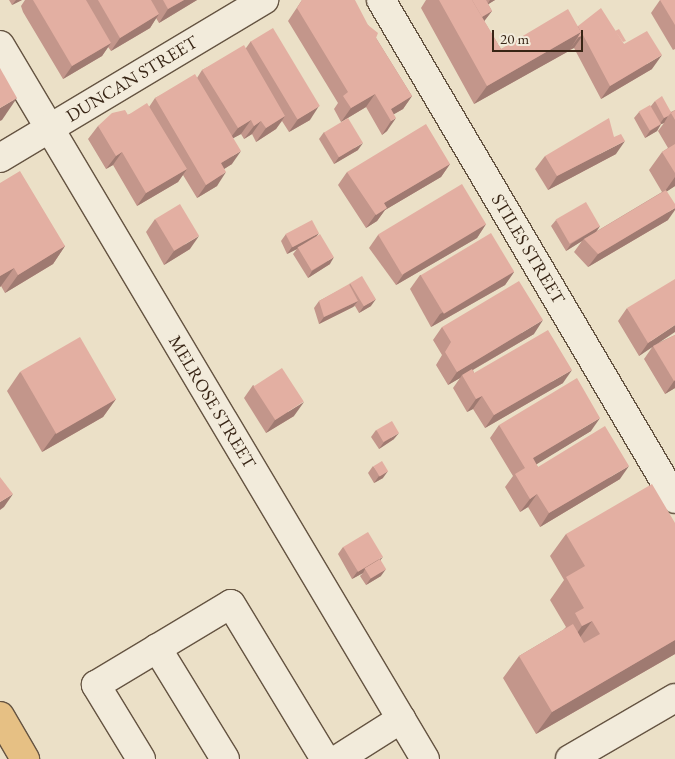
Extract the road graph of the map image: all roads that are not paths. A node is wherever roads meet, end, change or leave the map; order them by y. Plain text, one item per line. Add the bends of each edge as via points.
1 (264, 0) edge
2 (381, 0) edge
3 (0, 46) edge
4 (49, 129) junction
5 (0, 158) edge
6 (675, 499) edge
7 (157, 648) junction
8 (675, 698) edge
9 (0, 716) edge
10 (401, 719) junction
11 (25, 759) edge
12 (141, 759) edge
13 (224, 759) edge
14 (325, 759) edge
15 (338, 759) edge
16 (425, 759) edge
17 (570, 759) edge

1 - 4 street, DUNCAN STREET
2 - 6 street, STILES STREET
3 - 4 street, MELROSE STREET
4 - 5 street, DUNCAN STREET
4 - 10 street, MELROSE STREET
7 - 12 street via 96,685
7 - 13 street
7 - 14 street via 231,604
8 - 17 street
9 - 11 main road
10 - 15 street
10 - 16 street, MELROSE STREET

